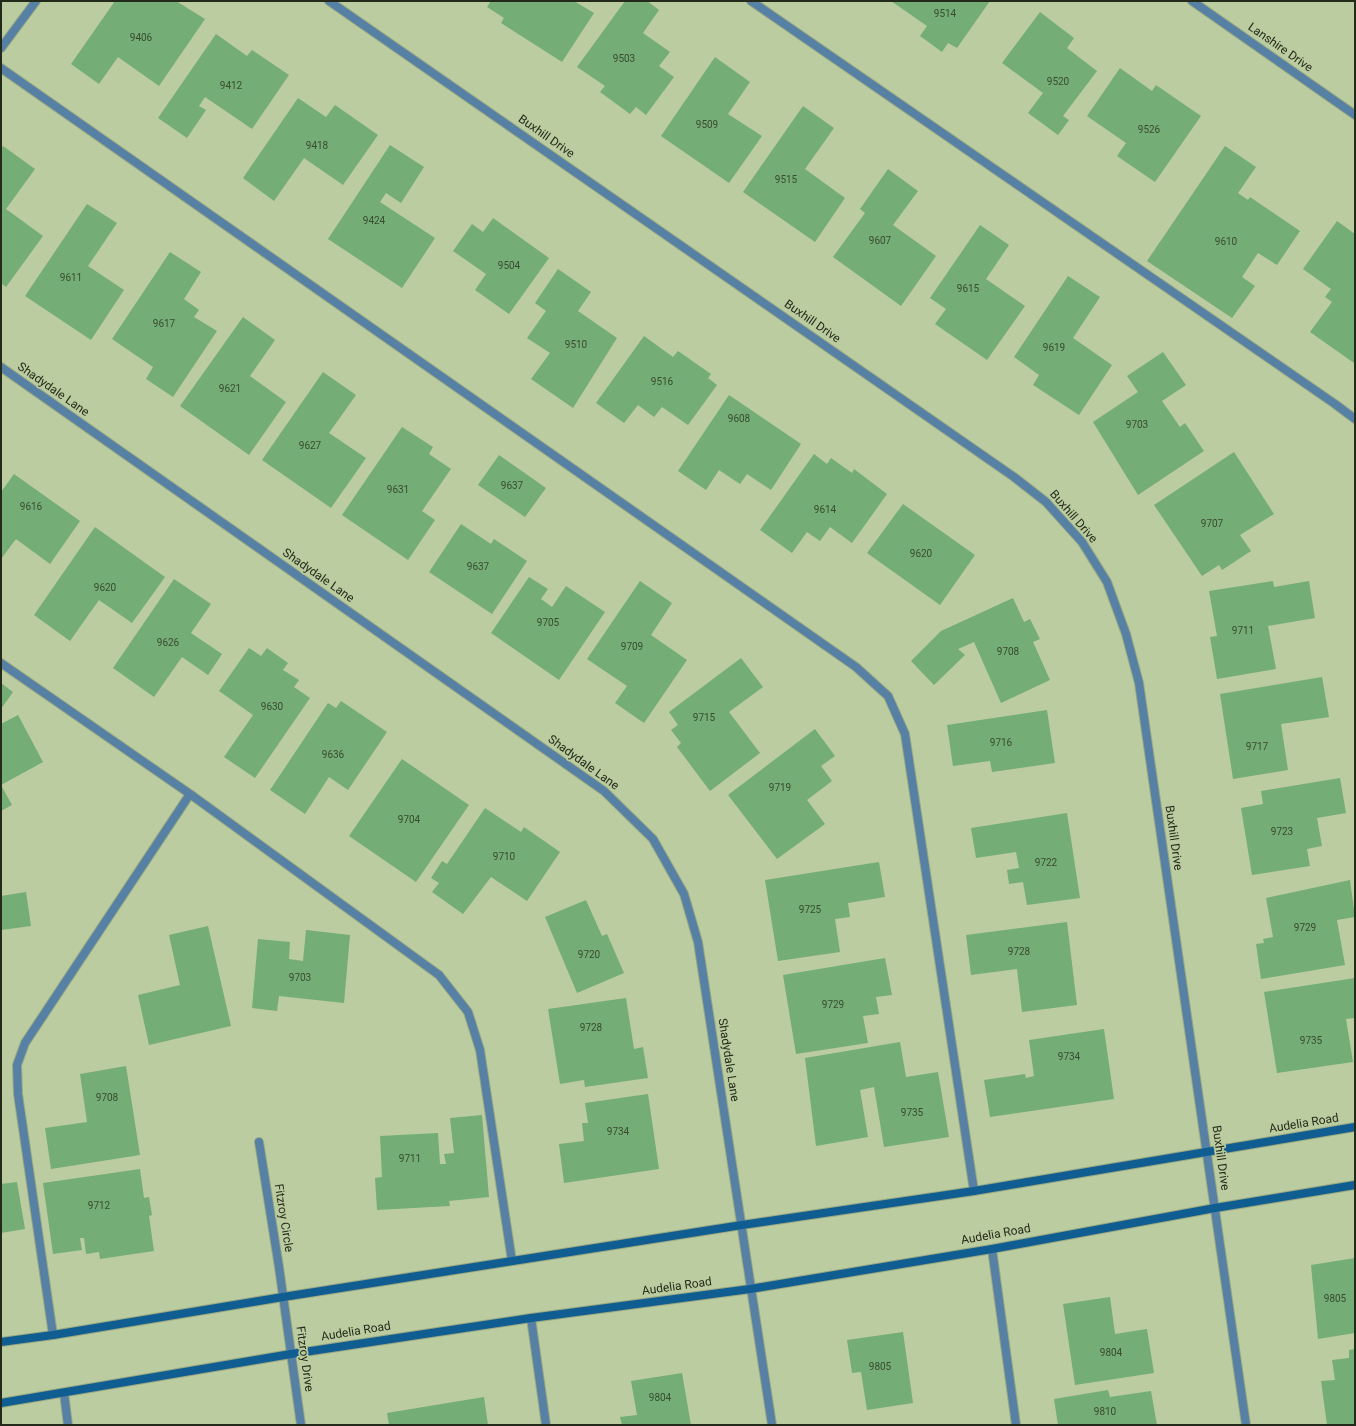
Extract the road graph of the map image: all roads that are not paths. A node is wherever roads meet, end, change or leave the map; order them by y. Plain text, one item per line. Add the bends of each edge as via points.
1 (36, 1) edge
2 (329, 1) edge
3 (751, 1) edge
4 (1192, 1) edge
5 (1, 48) edge
6 (1, 68) edge
7 (1355, 115) edge
8 (1, 367) edge
9 (1355, 420) edge
10 (1, 663) edge
11 (190, 794) junction
12 (1355, 1127) edge
13 (259, 1142) dead end
14 (1207, 1152) junction
15 (1355, 1185) edge
16 (974, 1192) junction
17 (1215, 1208) junction
18 (742, 1225) junction
19 (992, 1249) junction
20 (512, 1261) junction
21 (750, 1289) junction
22 (283, 1297) junction
23 (531, 1318) junction
24 (53, 1335) junction
25 (1, 1342) edge
26 (291, 1354) junction
27 (64, 1393) junction
28 (1, 1403) edge
29 (68, 1425) edge
30 (302, 1425) edge
31 (546, 1425) edge
32 (772, 1425) edge
33 (1016, 1425) edge
34 (1246, 1425) edge

1 - 5 street
2 - 14 street, Buxhill Drive via 1014,477 1046,502 1082,542 1107,582 1126,634 1138,683
3 - 9 street
4 - 7 street, Lanshire Drive
6 - 16 street via 856,667 888,696 905,734
8 - 18 street, Shadydale Lane via 604,791 653,839 684,894 698,942
10 - 11 street
11 - 20 street via 440,975 468,1012 480,1050
11 - 24 street via 25,1043 17,1065 18,1094
12 - 14 main road, Audelia Road
13 - 22 street, Fitzroy Circle
14 - 16 main road, Audelia Road
14 - 17 street, Buxhill Drive
15 - 17 main road, Audelia Road
16 - 18 main road, Audelia Road
17 - 19 main road, Audelia Road
17 - 34 street, Buxhill Drive
18 - 20 main road, Audelia Road
18 - 21 street, Shadydale Lane
19 - 21 main road, Audelia Road
19 - 33 street
20 - 22 main road, Audelia Road
21 - 23 main road, Audelia Road
21 - 32 street, Shadydale Lane
22 - 24 main road, Audelia Road
22 - 26 street, Fitzroy Drive
23 - 26 main road, Audelia Road
23 - 31 street
24 - 25 main road, Audelia Road
26 - 27 main road, Audelia Road
26 - 30 street, Fitzroy Drive
27 - 28 main road, Audelia Road
27 - 29 street

